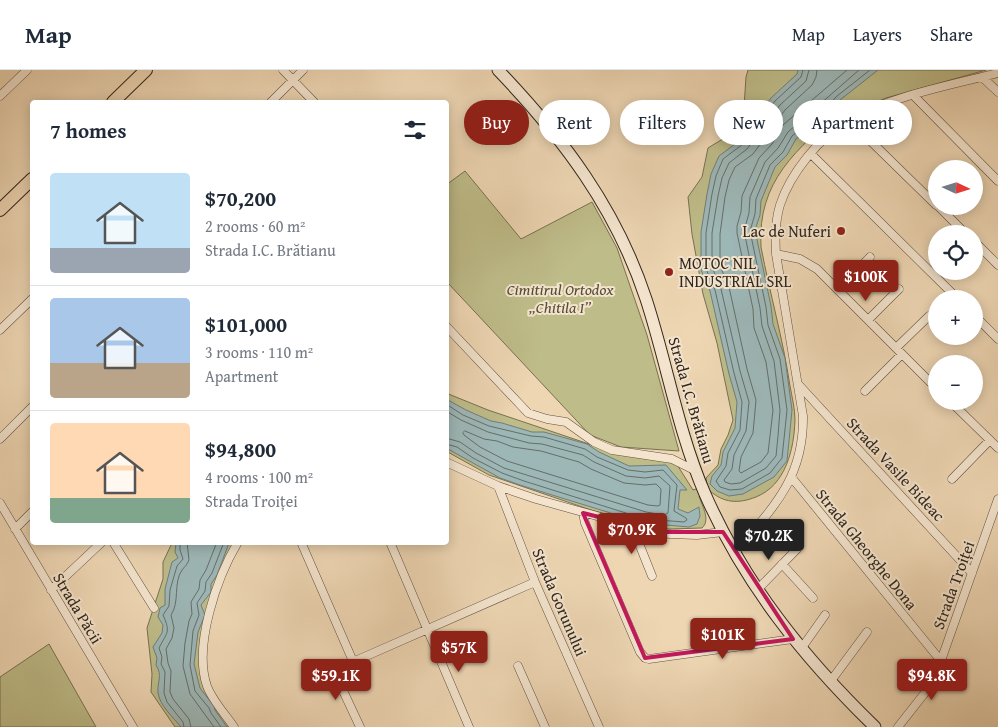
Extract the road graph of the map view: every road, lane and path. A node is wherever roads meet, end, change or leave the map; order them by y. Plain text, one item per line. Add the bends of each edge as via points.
1 (27, 70) edge
2 (157, 70) edge
3 (283, 70) edge
4 (304, 70) edge
5 (498, 70) edge
6 (141, 72) edge
7 (998, 73) edge
8 (982, 77) junction
9 (293, 80) junction
10 (998, 92) edge
11 (913, 95) junction
12 (0, 96) edge
13 (114, 100) edge
14 (126, 100) edge
15 (273, 100) edge
16 (312, 100) edge
17 (898, 100) edge
18 (820, 145) edge
19 (875, 145) edge
20 (811, 154) junction
21 (30, 180) edge
22 (998, 181) edge
23 (30, 192) edge
24 (928, 197) edge
25 (0, 210) edge
26 (946, 215) edge
27 (0, 220) edge
28 (957, 225) edge
29 (983, 250) edge
30 (776, 254) junction
31 (870, 257) dead end
32 (998, 264) edge
33 (899, 289) dead end
34 (838, 290) junction
35 (949, 290) edge
36 (30, 301) edge
37 (928, 317) edge
38 (868, 320) junction
39 (983, 323) edge
40 (449, 329) edge
41 (0, 330) edge
42 (998, 338) edge
43 (896, 348) junction
44 (902, 354) junction
45 (928, 380) edge
46 (798, 384) junction
47 (865, 391) dead end
48 (30, 410) edge
49 (959, 410) edge
50 (0, 439) edge
51 (990, 440) junction
52 (998, 448) edge
53 (449, 463) edge
54 (696, 471) junction
55 (792, 478) junction
56 (952, 479) dead end
57 (498, 486) junction
58 (998, 499) edge
59 (0, 503) edge
60 (584, 513) junction
61 (30, 514) edge
62 (632, 526) junction
63 (15, 529) junction
64 (723, 532) junction
65 (99, 545) edge
66 (115, 545) edge
67 (236, 545) edge
68 (302, 545) edge
69 (391, 545) edge
70 (797, 549) dead end
71 (735, 552) junction
72 (782, 564) junction
73 (972, 573) junction
74 (652, 576) dead end
75 (536, 582) junction
76 (758, 589) junction
77 (51, 590) junction
78 (813, 598) dead end
79 (154, 608) dead end
80 (825, 615) dead end
81 (428, 629) junction
82 (867, 632) dead end
83 (793, 639) junction
84 (801, 650) junction
85 (941, 661) junction
86 (331, 665) dead end
87 (518, 666) dead end
88 (830, 682) junction
89 (134, 727) edge
90 (234, 727) edge
91 (360, 727) edge
92 (470, 727) edge
93 (544, 727) edge
94 (599, 727) edge
95 (875, 727) edge
96 (898, 727) edge

1 - 12 street
2 - 14 main road
3 - 9 street
4 - 9 street
5 - 54 main road, Strada I.C. Brătianu via 559,139 616,226 646,298
6 - 13 main road
7 - 8 street
8 - 10 street
8 - 11 street
9 - 15 street
9 - 16 street
11 - 17 street
11 - 22 street
18 - 20 street
19 - 24 street
20 - 30 street via 792,179 780,205
20 - 35 street
21 - 25 main road
23 - 27 main road
26 - 28 street
29 - 32 street
30 - 34 street via 812,265
30 - 46 street
31 - 34 street
33 - 38 street
34 - 38 street
36 - 41 street
37 - 43 street
38 - 43 street
39 - 42 street
40 - 54 street via 528,413 566,422 594,442 612,450 672,459
43 - 44 street
44 - 45 street
44 - 47 street
46 - 55 street via 803,416 802,440
46 - 73 street, Strada Vasile Bideac
48 - 50 street
49 - 51 street
51 - 52 street
51 - 56 street
53 - 57 street
54 - 64 main road, Strada I.C. Brătianu
55 - 71 street via 769,513
55 - 85 street, Strada Gheorghe Dona
57 - 60 street
57 - 75 street, Strada Gorunului
58 - 73 street, Strada Troiței
59 - 63 street, Strada Păcii
60 - 62 street
60 - 83 street via 589,532 645,658
61 - 63 street
62 - 64 street via 670,534
62 - 74 street
63 - 77 street, Strada Păcii
64 - 71 main road, Strada I.C. Brătianu
65 - 77 street
66 - 79 street
67 - 90 street via 214,599 202,654 207,688
68 - 81 street via 352,659 358,661
69 - 81 street
70 - 72 street
71 - 76 main road, Strada I.C. Brătianu
72 - 76 street
72 - 78 street
73 - 85 street, Strada Troiței
75 - 81 street
75 - 94 street, Strada Gorunului
76 - 83 main road, Strada I.C. Brătianu
77 - 89 street, Strada Păcii
80 - 84 street
81 - 92 street
82 - 88 street
83 - 84 main road, Strada I.C. Brătianu
84 - 88 main road, Strada I.C. Brătianu
85 - 96 street, Strada Troiței via 930,685
86 - 91 street
87 - 93 street
88 - 95 main road, Strada I.C. Brătianu

